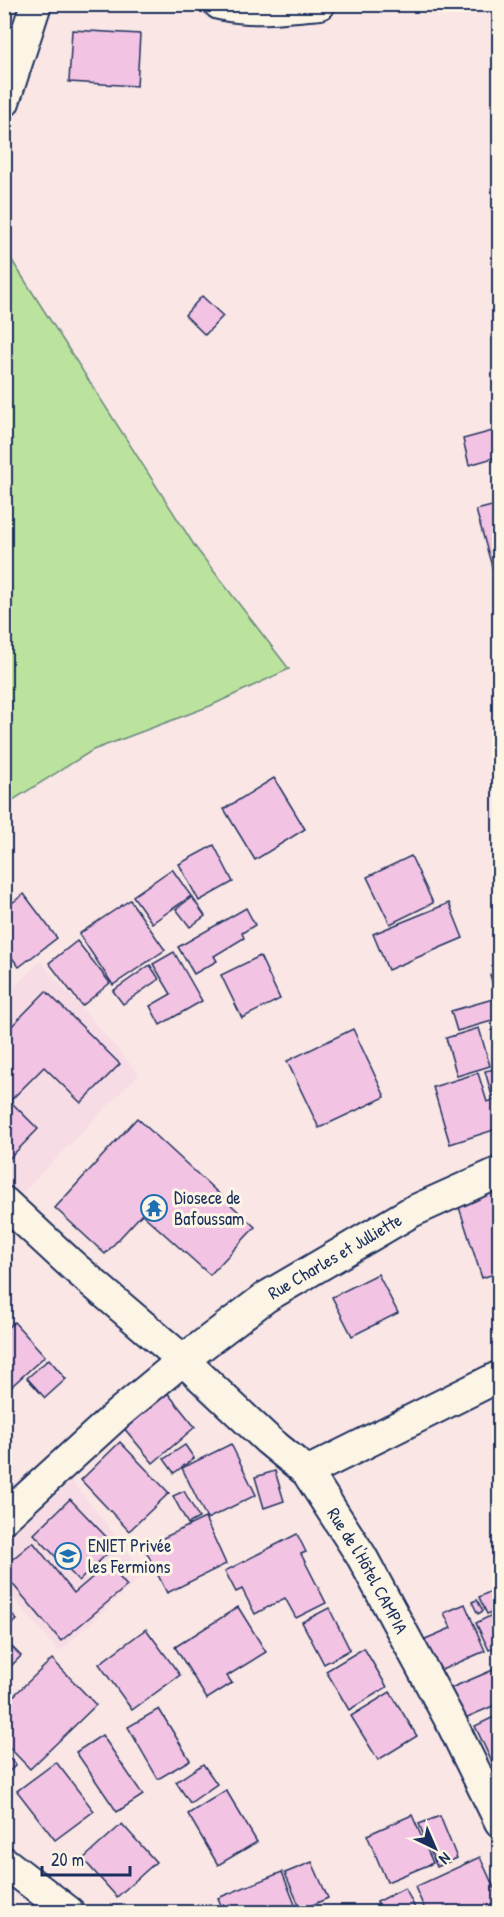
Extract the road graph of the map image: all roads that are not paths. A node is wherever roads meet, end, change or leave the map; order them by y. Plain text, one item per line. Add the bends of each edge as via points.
1 (36, 4) edge
2 (219, 4) edge
3 (320, 4) edge
4 (4, 102) edge
5 (500, 1172) edge
6 (4, 1202) edge
7 (183, 1360) junction
8 (500, 1376) edge
9 (307, 1472) junction
10 (4, 1518) edge
11 (500, 1822) edge
12 (4, 1862) edge
13 (69, 1912) edge

1 - 4 street
2 - 3 street via 274,8
5 - 7 street, Rue Charles et Julliette via 411,1212 266,1297
6 - 7 street, Rue de l'Hôtel CAMPIA
7 - 9 street, Rue de l'Hôtel CAMPIA
7 - 10 street, Rue Charles et Julliette via 118,1413
8 - 9 street
9 - 11 street, Rue de l'Hôtel CAMPIA via 362,1557
12 - 13 street

